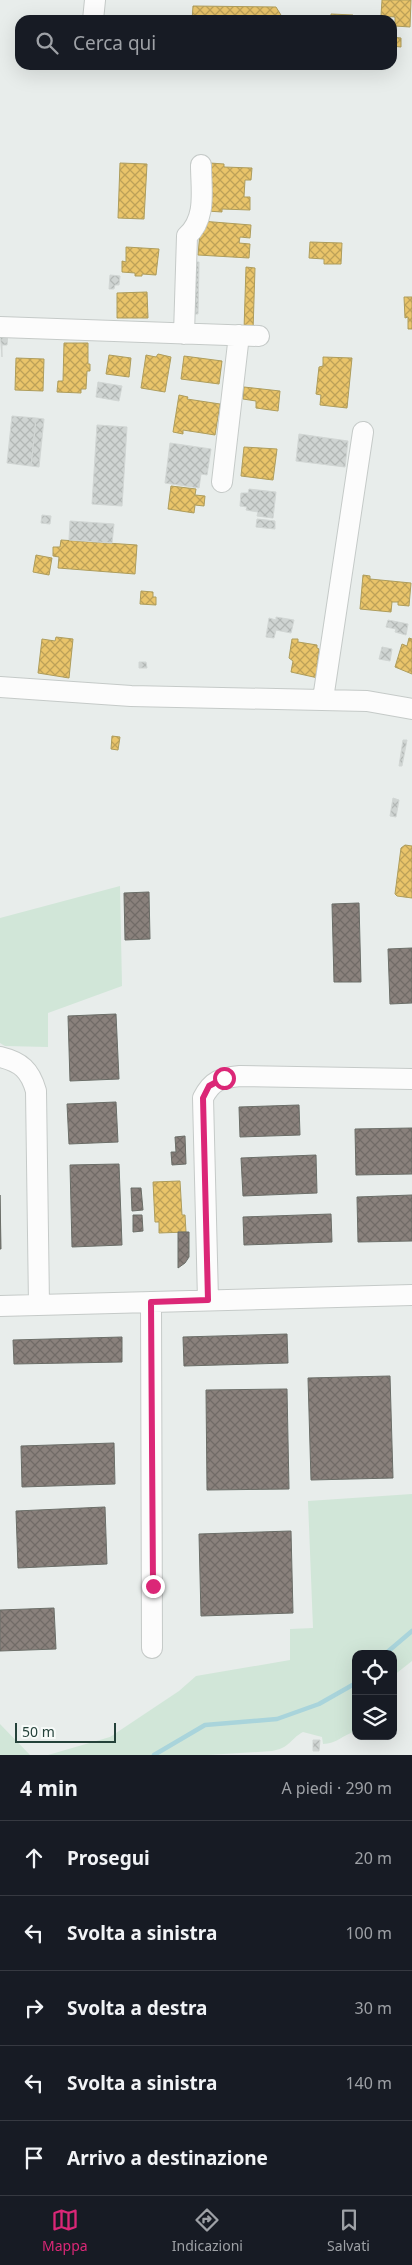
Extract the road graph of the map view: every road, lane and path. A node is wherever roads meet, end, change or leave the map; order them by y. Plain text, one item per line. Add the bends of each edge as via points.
1 (95, 0) edge
2 (93, 15) edge
3 (201, 165) dead end
4 (0, 328) edge
5 (184, 334) junction
6 (363, 432) dead end
7 (222, 482) dead end
8 (0, 687) edge
9 (323, 699) junction
10 (412, 709) edge
11 (0, 1057) edge
12 (412, 1079) edge
13 (412, 1295) edge
14 (208, 1300) junction
15 (151, 1302) junction
16 (39, 1305) junction
17 (0, 1306) edge
18 (152, 1648) dead end

1 - 2 street
3 - 5 street via 200,216 196,228 187,236
4 - 5 street
5 - 7 street via 249,336
6 - 9 street
8 - 9 street via 131,696
9 - 10 street via 367,701
11 - 16 street via 24,1066 36,1090
12 - 14 street via 240,1076 224,1078 209,1086 203,1098
13 - 14 street
14 - 15 street
15 - 16 street
15 - 18 street
16 - 17 street

